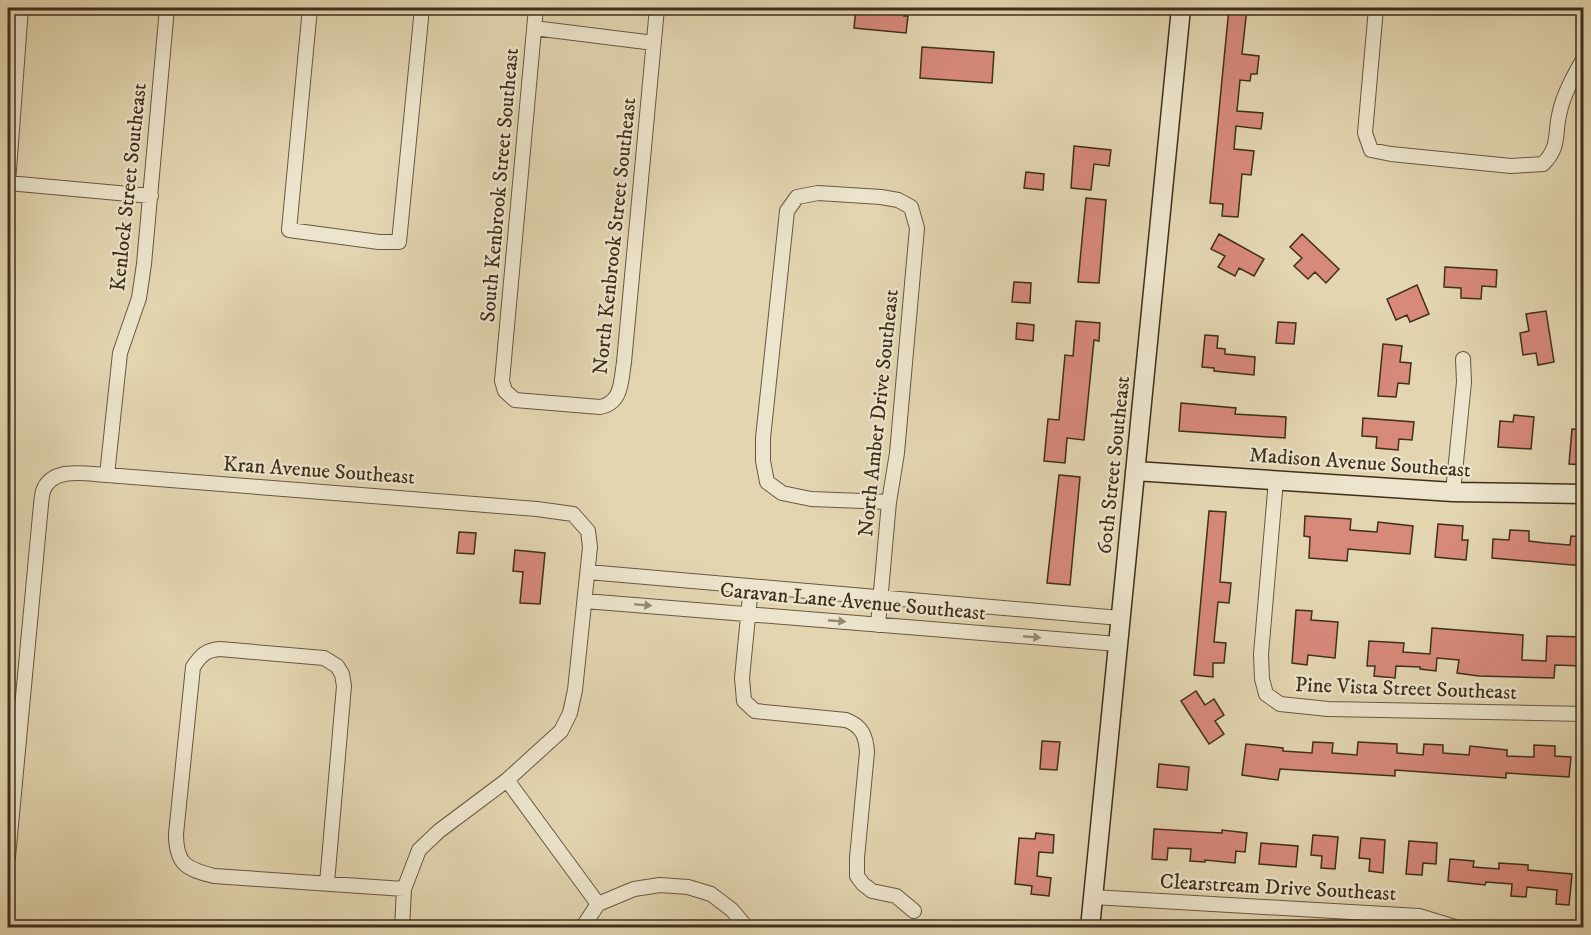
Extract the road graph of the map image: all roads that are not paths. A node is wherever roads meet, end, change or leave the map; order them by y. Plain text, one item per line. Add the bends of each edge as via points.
1 (21, 8) edge
2 (167, 8) edge
3 (310, 8) edge
4 (422, 8) edge
5 (536, 8) edge
6 (657, 8) edge
7 (1181, 8) edge
8 (1376, 8) edge
9 (534, 28) junction
10 (654, 43) junction
11 (1584, 58) edge
12 (8, 183) edge
13 (151, 196) junction
14 (1463, 359) dead end
15 (503, 367) joint
16 (1135, 471) junction
17 (107, 475) junction
18 (1276, 480) junction
19 (1453, 492) junction
20 (1584, 494) edge
21 (889, 502) junction
22 (588, 572) junction
23 (751, 586) junction
24 (881, 598) junction
25 (585, 601) junction
26 (748, 614) junction
27 (1120, 618) junction
28 (878, 624) junction
29 (1118, 644) junction
30 (1584, 714) edge
31 (507, 780) junction
32 (8, 857) edge
33 (327, 883) junction
34 (404, 889) junction
35 (1093, 897) junction
36 (597, 904) junction
37 (914, 911) dead end
38 (402, 927) edge
39 (582, 927) edge
40 (747, 927) edge
41 (1090, 927) edge
42 (1458, 927) edge

1 - 12 street
2 - 13 street, Kenlock Street Southeast
3 - 4 street via 289,230 399,242
5 - 9 street, South Kenbrook Street Southeast
6 - 10 street, North Kenbrook Street Southeast
7 - 16 main road, 60th Street Southeast
8 - 11 street via 1365,133 1371,150 1511,166 1543,164 1556,146 1560,110
9 - 10 street
9 - 15 street, South Kenbrook Street Southeast
10 - 15 street, North Kenbrook Street Southeast via 624,362 615,400 600,406 515,400 502,381
12 - 13 street
13 - 17 street, Kenlock Street Southeast via 140,298 120,353
14 - 19 street
16 - 18 main road, Madison Avenue Southeast
16 - 27 main road, 60th Street Southeast
17 - 22 street, Kran Avenue Southeast via 573,514 588,531
17 - 32 street, Kran Avenue Southeast via 62,474 51,480 44,491
18 - 19 main road, Madison Avenue Southeast
18 - 30 street, Pine Vista Street Southeast via 1261,654 1266,694 1280,704 1328,709
19 - 20 main road, Madison Avenue Southeast
21 - 21 street, North Amber Drive Southeast via 914,272 917,228 911,207 881,197 818,193 797,197 787,211 763,438 767,482 782,493 812,499
21 - 24 street, North Amber Drive Southeast
22 - 23 street, Caravan Lane Avenue Southeast
22 - 25 street
23 - 24 street, Caravan Lane Avenue Southeast
23 - 26 street
24 - 27 street, Caravan Lane Avenue Southeast
24 - 28 street, North Amber Drive Southeast
25 -> 26 street, Caravan Lane Avenue Southeast
25 - 31 street via 570,713 561,731
26 -> 28 street, Caravan Lane Avenue Southeast
26 - 37 street via 742,678 744,701 755,711 846,720 862,730 867,752 857,876 872,891 896,896
27 - 29 main road, 60th Street Southeast
28 -> 29 street, Caravan Lane Avenue Southeast
29 - 35 main road, 60th Street Southeast
31 - 34 street via 419,850
31 - 36 street
33 - 33 street via 340,744 342,674 324,658 210,650 193,666 176,834 181,862 194,871 214,876
33 - 34 street
34 - 38 street
35 - 41 main road, 60th Street Southeast
35 - 42 street, Clearstream Drive Southeast via 1419,916
36 - 39 street
36 - 40 street via 634,889 660,885 687,887 711,894

